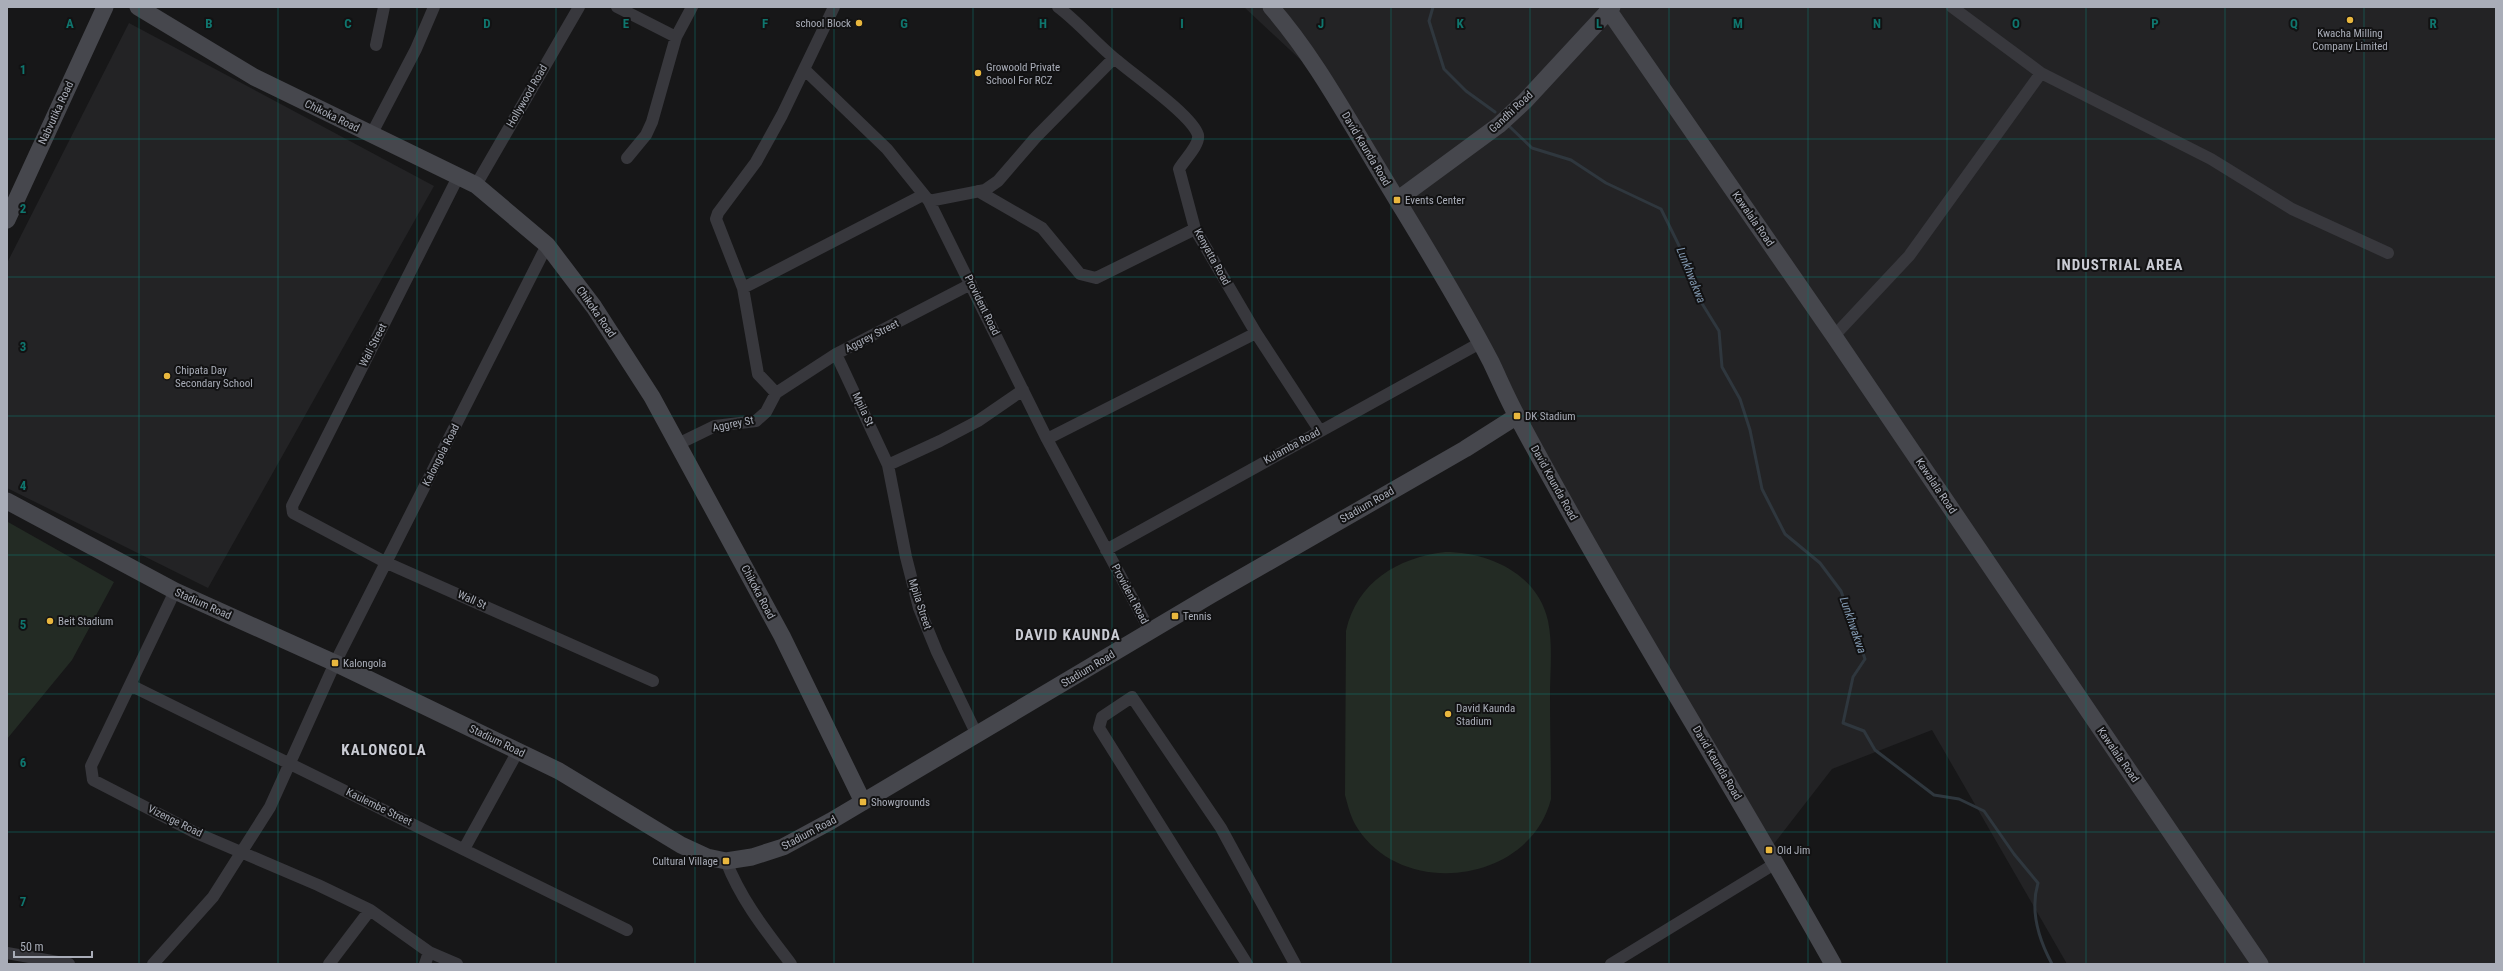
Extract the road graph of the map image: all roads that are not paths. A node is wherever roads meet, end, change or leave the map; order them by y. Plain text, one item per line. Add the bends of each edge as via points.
1 (105, 7) edge
2 (138, 7) edge
3 (384, 7) edge
4 (434, 7) edge
5 (579, 7) edge
6 (617, 7) edge
7 (692, 7) edge
8 (834, 7) edge
9 (1270, 7) edge
10 (1952, 7) edge
11 (1609, 8) edge
12 (1064, 9) edge
13 (676, 37) junction
14 (376, 45) dead end
15 (1114, 58) junction
16 (805, 70) junction
17 (2041, 73) junction
18 (371, 135) junction
19 (627, 158) dead end
20 (458, 177) junction
21 (476, 185) junction
22 (978, 191) junction
23 (926, 198) junction
24 (1397, 200) junction
25 (7, 220) edge
26 (1196, 229) junction
27 (547, 246) junction
28 (2388, 254) dead end
29 (971, 284) junction
30 (743, 288) junction
31 (1256, 333) junction
32 (1834, 336) junction
33 (1480, 343) junction
34 (836, 354) junction
35 (1023, 390) junction
36 (776, 393) junction
37 (1517, 416) junction
38 (1320, 431) junction
39 (1047, 439) junction
40 (678, 444) junction
41 (888, 465) junction
42 (7, 501) edge
43 (293, 513) joint
44 (1106, 550) junction
45 (387, 563) junction
46 (175, 591) junction
47 (1150, 632) junction
48 (335, 663) junction
49 (653, 681) dead end
50 (130, 685) junction
51 (977, 735) junction
52 (518, 751) junction
53 (290, 763) junction
54 (863, 802) junction
55 (464, 849) junction
56 (241, 851) junction
57 (726, 861) junction
58 (1776, 863) junction
59 (370, 910) junction
60 (627, 930) dead end
61 (429, 952) junction
62 (7, 953) edge
63 (69, 964) edge
64 (154, 964) edge
65 (329, 964) edge
66 (425, 964) edge
67 (457, 964) edge
68 (791, 964) edge
69 (1247, 964) edge
70 (1296, 964) edge
71 (1611, 964) edge
72 (1833, 964) edge
73 (2260, 964) edge

1 - 25 street, Nabvutika Road
2 - 18 street, Chikoka Road via 254,77
3 - 14 street
4 - 18 street via 416,50
5 - 21 street, Hollywood Road
6 - 13 street
7 - 13 street
8 - 16 street
9 - 24 street, David Kaunda Road via 1288,27 1323,77
10 - 17 street
11 - 24 street, Gandhi Road via 1525,101 1499,125
11 - 32 street, Kawalala Road
12 - 15 street, Kenyatta Road
13 - 19 street via 652,122
15 - 22 street via 1036,137 998,181 985,190
15 - 26 street, Kenyatta Road via 1182,114 1196,130 1197,143 1179,169
16 - 23 street, Provident Road via 887,149
16 - 30 street via 756,162 716,219
17 - 28 street via 2211,159 2292,209
17 - 32 street via 1909,256
18 - 20 street, Chikoka Road
20 - 21 street, Chikoka Road
20 - 43 street, Wall Street via 292,506
21 - 27 street, Chikoka Road
22 - 23 street
22 - 26 street via 1042,228 1080,274 1087,277 1096,278
23 - 29 street, Provident Road
23 - 30 street
24 - 33 street, David Kaunda Road
26 - 31 street, Kenyatta Road
27 - 40 street, Chikoka Road via 594,307 652,397
27 - 45 street, Kalongola Road
29 - 34 street, Aggrey Street
29 - 35 street, Provident Road
30 - 36 street via 758,374
31 - 38 street, Kenyatta Road
31 - 39 street
32 - 73 street, Kawalala Road
33 - 37 street, David Kaunda Road
33 - 38 street, Kulamba Road
34 - 36 street, Aggrey Street
34 - 41 street, Mpila St
35 - 39 street, Provident Road
35 - 41 street via 978,421 940,442
36 - 40 street, Aggrey St via 766,412 756,421 715,426
37 - 47 street, Stadium Road
37 - 58 street, David Kaunda Road via 1609,580
38 - 44 street, Kulamba Road
39 - 44 street, Provident Road
40 - 54 street, Chikoka Road via 782,636
41 - 51 street, Mpila Street via 919,608
42 - 46 street, Stadium Road
43 - 45 street, Wall St
44 - 47 street, Provident Road
45 - 48 street, Kalongola Road
45 - 49 street, Wall St
46 - 48 street, Stadium Road
46 - 50 street, Vizenge Road
47 - 51 street, Stadium Road
48 - 52 street, Stadium Road
48 - 53 street, Kalongola Road
50 - 53 street, Kaulembe Street
50 - 56 street, Vizenge Road via 90,766 93,780 194,832
51 - 54 street, Stadium Road
52 - 55 street
52 - 57 street, Stadium Road via 598,793 681,845 707,857
53 - 55 street, Kaulembe Street
53 - 56 street, Kalongola Road via 270,807
54 - 57 street, Stadium Road via 783,847 752,857
55 - 60 street, Kaulembe Street
56 - 59 street, Vizenge Road
56 - 64 street, Kalongola Road via 213,897
57 - 68 street via 735,885 747,905
58 - 71 street
58 - 72 street, David Kaunda Road
59 - 61 street, Vizenge Road
59 - 65 street
61 - 66 street
61 - 67 street, Vizenge Road
62 - 63 street
69 - 70 street via 1099,728 1102,717 1132,697 1221,828

